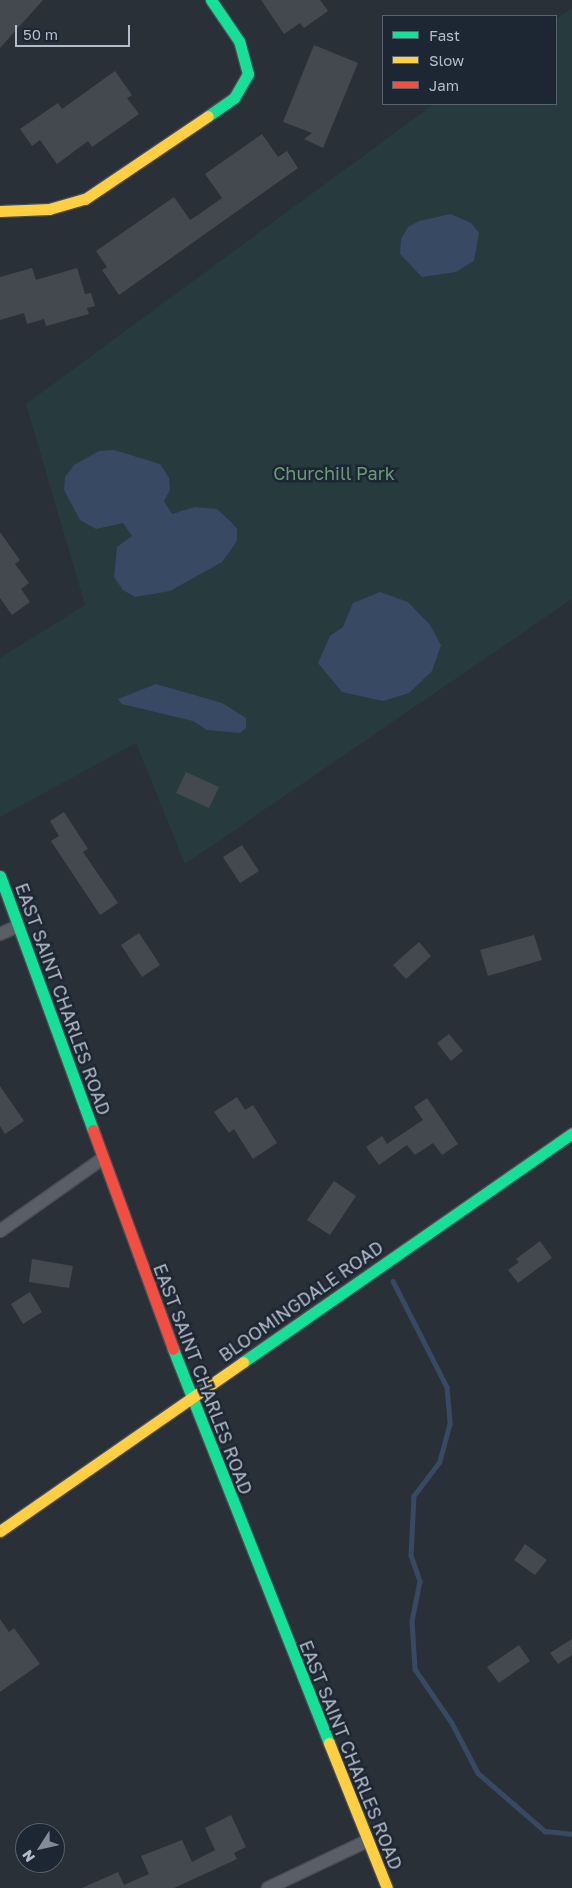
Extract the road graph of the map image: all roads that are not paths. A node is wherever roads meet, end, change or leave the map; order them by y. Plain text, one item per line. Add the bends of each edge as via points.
1 (211, 0) edge
2 (0, 211) edge
3 (0, 876) edge
4 (18, 926) junction
5 (0, 934) edge
6 (572, 1133) edge
7 (102, 1160) junction
8 (0, 1232) edge
9 (191, 1398) junction
10 (0, 1532) edge
11 (367, 1841) junction
12 (268, 1888) edge
13 (387, 1888) edge

1 - 2 street via 239,41 248,74 234,98 93,195 49,209
3 - 4 street, EAST SAINT CHARLES ROAD
4 - 5 street
4 - 7 street, EAST SAINT CHARLES ROAD
6 - 9 street, BLOOMINGDALE ROAD
7 - 8 street
7 - 9 street, EAST SAINT CHARLES ROAD
9 - 10 street, BLOOMINGDALE ROAD
9 - 11 street, EAST SAINT CHARLES ROAD
11 - 12 street
11 - 13 street, EAST SAINT CHARLES ROAD

